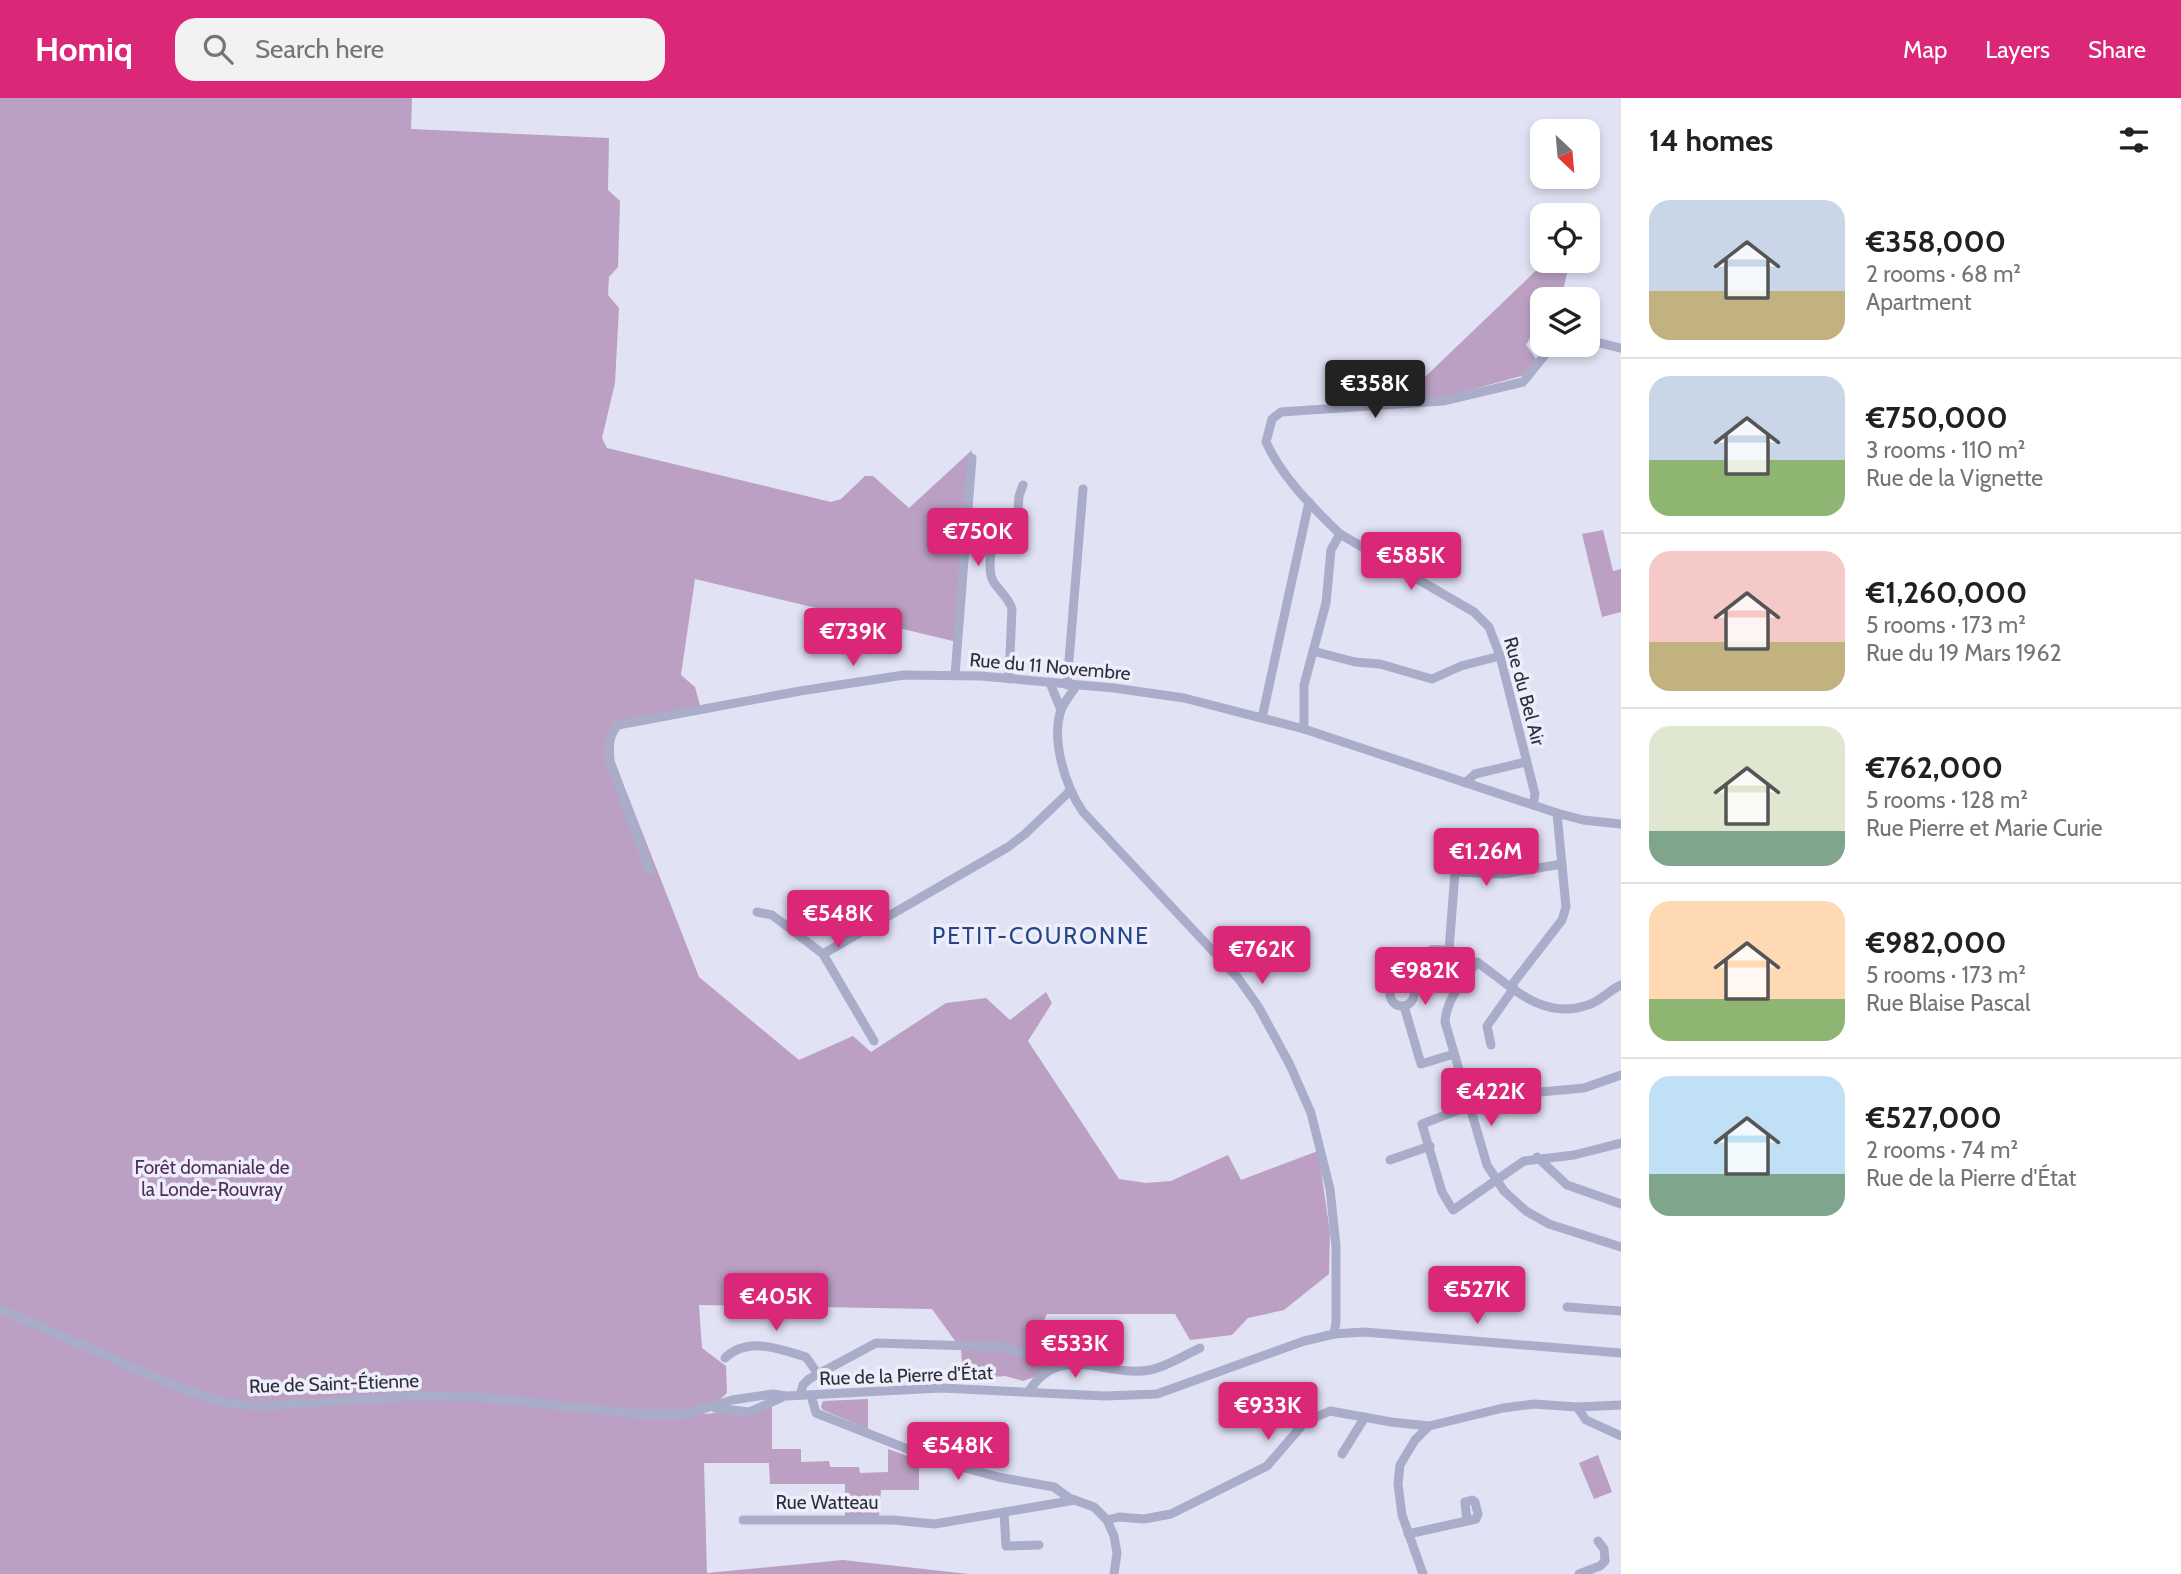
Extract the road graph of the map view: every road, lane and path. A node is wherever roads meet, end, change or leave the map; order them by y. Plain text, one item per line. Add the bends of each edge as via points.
1 (1600, 343) edge
2 (1621, 348) edge
3 (1543, 357) edge
4 (972, 458) dead end
5 (1023, 485) dead end
6 (1083, 489) dead end
7 (1308, 502) junction
8 (1340, 534) junction
9 (1313, 651) junction
10 (1500, 656) junction
11 (955, 676) junction
12 (1009, 679) junction
13 (1050, 683) junction
14 (1072, 685) junction
15 (1061, 710) junction
16 (1262, 718) junction
17 (1304, 729) junction
18 (1526, 762) junction
19 (1465, 783) junction
20 (1070, 791) junction
21 (1533, 805) junction
22 (1557, 813) junction
23 (1621, 824) edge
24 (1562, 864) junction
25 (650, 871) dead end
26 (757, 912) dead end
27 (1449, 950) junction
28 (823, 954) junction
29 (1473, 968) junction
30 (1408, 984) junction
31 (1621, 985) edge
32 (1513, 987) junction
33 (1404, 1006) junction
34 (874, 1041) dead end
35 (1491, 1045) dead end
36 (1454, 1054) junction
37 (1621, 1075) edge
38 (1468, 1103) junction
39 (1621, 1143) edge
40 (1430, 1146) junction
41 (1537, 1157) junction
42 (1390, 1160) dead end
43 (1496, 1180) junction
44 (1621, 1204) edge
45 (1621, 1247) edge
46 (1567, 1307) dead end
47 (0, 1309) edge
48 (1621, 1311) edge
49 (1334, 1334) junction
50 (1200, 1348) dead end
51 (1621, 1353) edge
52 (724, 1358) dead end
53 (1064, 1364) junction
54 (818, 1374) junction
55 (1029, 1391) junction
56 (800, 1395) junction
57 (811, 1395) junction
58 (787, 1396) junction
59 (1621, 1405) edge
60 (1577, 1407) junction
61 (710, 1408) junction
62 (687, 1414) joint
63 (1365, 1417) junction
64 (1429, 1426) junction
65 (1621, 1436) edge
66 (1342, 1454) dead end
67 (1076, 1500) junction
68 (1004, 1512) junction
69 (743, 1520) dead end
70 (1107, 1520) junction
71 (1467, 1521) dead end
72 (1408, 1534) junction
73 (1598, 1541) dead end
74 (1039, 1545) dead end
75 (1114, 1574) edge
76 (1423, 1574) edge
77 (1579, 1574) edge

1 - 2 street
3 - 7 street, Rue du Bel Air via 1523,382 1443,401 1280,412 1272,419 1266,442
4 - 11 street
5 - 12 street via 1017,526 993,536 991,576 1012,609
6 - 14 street
7 - 8 street, Rue du Bel Air
7 - 16 street
8 - 9 street via 1331,550 1326,603
8 - 10 street, Rue du Bel Air via 1474,611 1489,627
9 - 10 street via 1432,679
9 - 17 street via 1304,685
10 - 18 street, Rue du Bel Air
11 - 12 street, Rue du 11 Novembre
11 - 25 street, Rue du 11 Novembre via 904,675 618,725 611,733 610,761
12 - 13 street, Rue du 11 Novembre
13 - 14 street, Rue du 11 Novembre
13 - 15 street
14 - 15 street
14 - 16 street, Rue du 11 Novembre via 1185,698
15 - 20 street via 1062,765
16 - 17 street, Rue du 11 Novembre
17 - 19 street, Rue du 11 Novembre
18 - 19 street via 1475,774
18 - 21 street, Rue du Bel Air via 1535,794
19 - 21 street, Rue du 11 Novembre
20 - 28 street via 1008,847
20 - 49 street via 1083,812 1238,978 1290,1065 1311,1113 1330,1189 1337,1268
21 - 22 street, Rue du 11 Novembre
22 - 23 street, Rue du 11 Novembre
22 - 24 street
24 - 27 street via 1503,874 1455,872
24 - 32 street via 1566,907 1562,920
26 - 28 street via 772,915
27 - 29 street
27 - 30 street via 1431,950
28 - 34 street
29 - 32 street via 1477,962
29 - 36 street via 1446,1008
30 - 33 street via 1413,998
30 - 33 street via 1397,983 1391,992 1394,1002
31 - 32 street via 1589,1005 1551,1009
32 - 35 street via 1487,1026
33 - 36 street via 1421,1064
36 - 38 street
37 - 38 street via 1584,1088 1494,1093
38 - 40 street via 1422,1124
38 - 43 street
39 - 41 street
40 - 42 street
40 - 43 street via 1442,1192 1453,1210
41 - 43 street
41 - 44 street via 1567,1185
43 - 45 street via 1526,1211 1549,1224
46 - 48 street
47 - 62 street, Rue de Saint-Étienne via 173,1385 226,1403 262,1406 414,1396 477,1397 638,1414
49 - 51 street, Rue de la Pierre d'État via 1400,1334
49 - 55 street, Rue de la Pierre d'État via 1157,1394
50 - 53 street via 1151,1370
52 - 54 street via 747,1345 771,1347 806,1357
53 - 54 street via 1004,1348 876,1343
53 - 55 street via 1038,1376
54 - 56 street via 803,1385
55 - 57 street, Rue de la Pierre d'État via 941,1388
56 - 57 street, Rue de la Pierre d'État
56 - 58 street, Rue de la Pierre d'État
57 - 67 street via 816,1413 901,1448 998,1477 1054,1487
58 - 61 street, Rue de la Pierre d'État via 732,1400
58 - 61 street via 749,1412
59 - 60 street
60 - 64 street via 1534,1404
60 - 65 street via 1586,1420
61 - 62 street, Rue de la Pierre d'État
63 - 64 street
63 - 66 street
63 - 70 street via 1330,1411 1305,1422 1266,1466 1171,1514
64 - 72 street via 1400,1465 1398,1484
67 - 68 street, Rue Watteau
67 - 70 street via 1094,1507
68 - 69 street, Rue Watteau via 935,1524
68 - 74 street via 1006,1546
70 - 75 street via 1116,1545
71 - 72 street
72 - 76 street
73 - 77 street via 1605,1561

